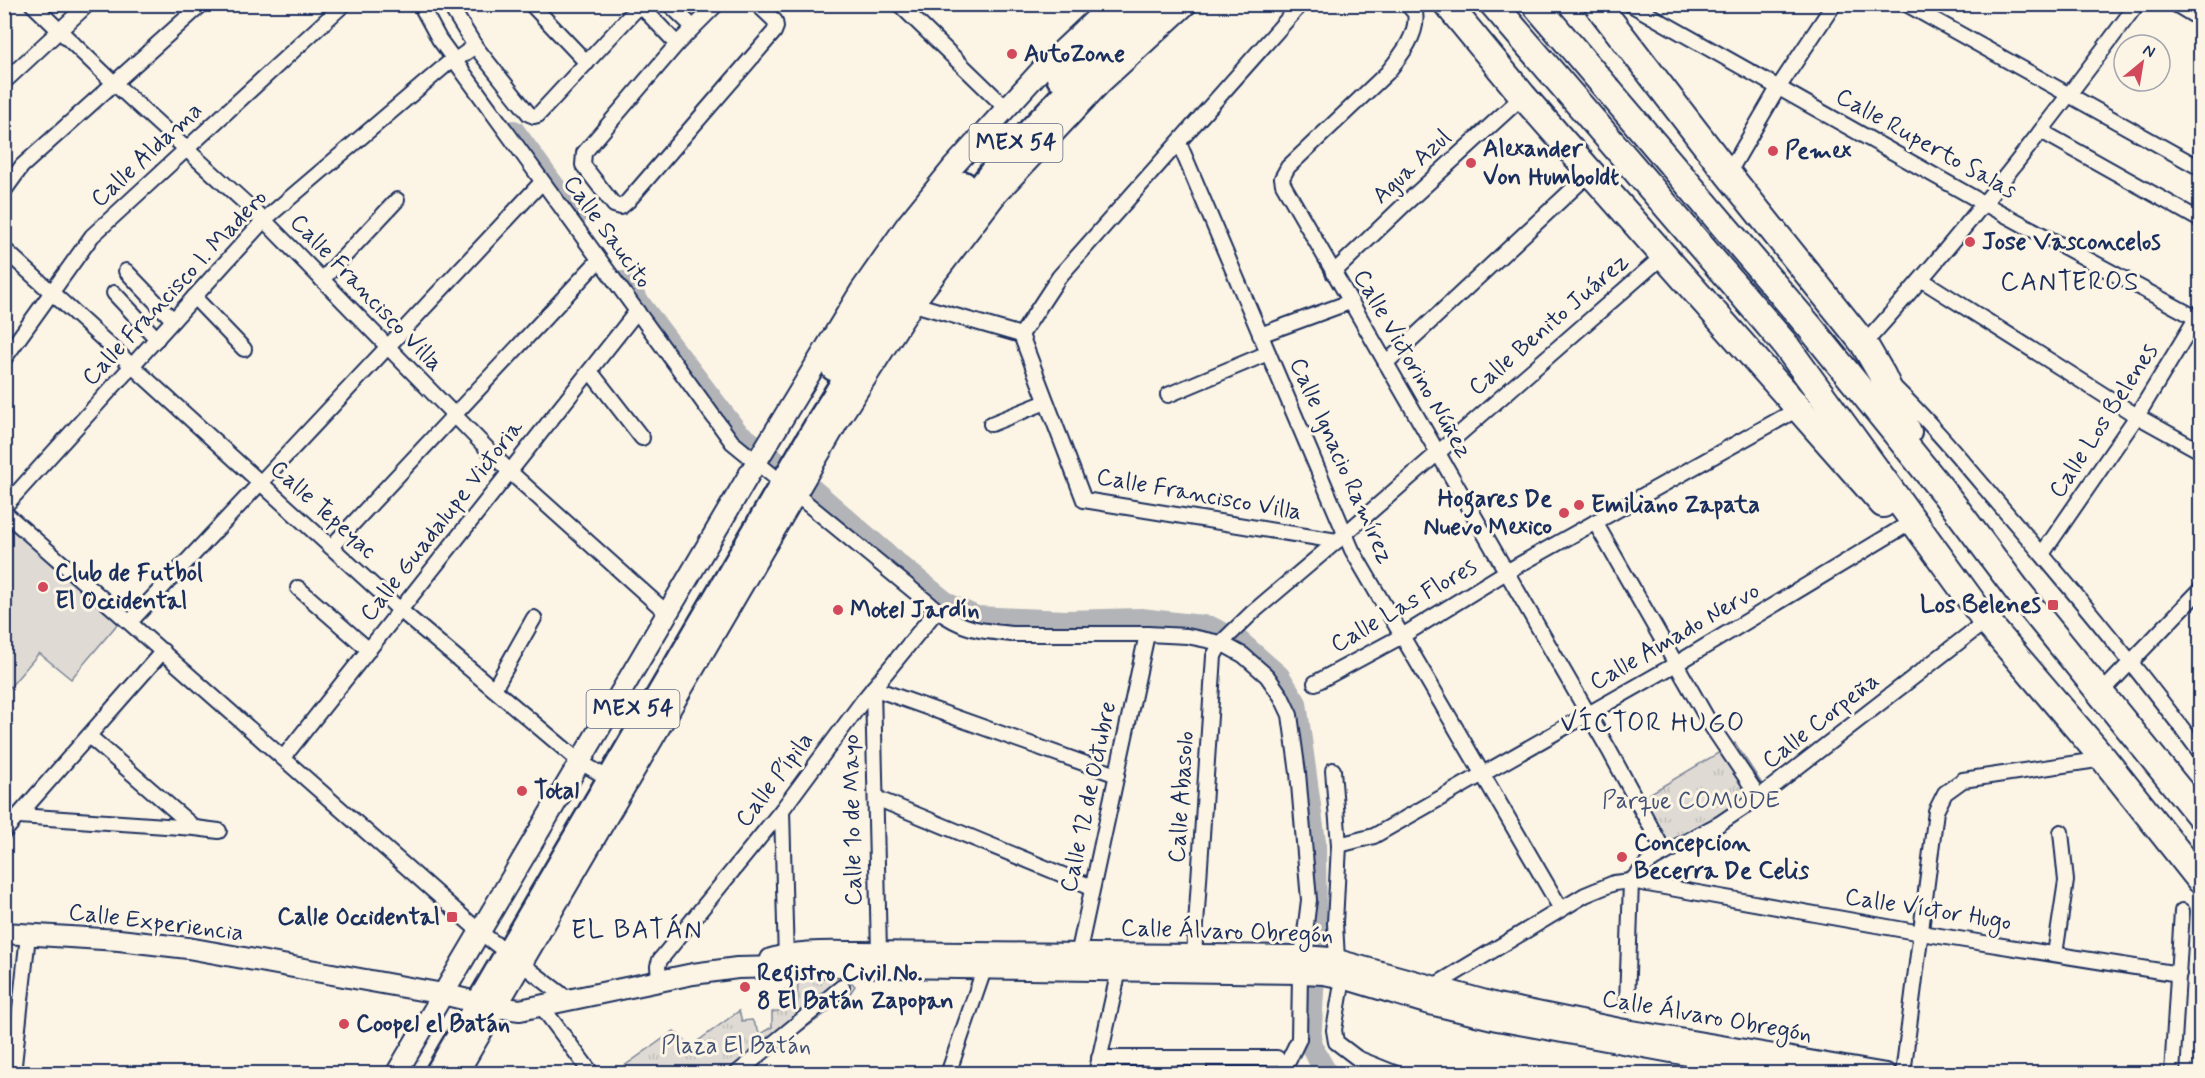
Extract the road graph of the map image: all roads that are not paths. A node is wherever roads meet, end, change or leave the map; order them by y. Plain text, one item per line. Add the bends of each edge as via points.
1 (32, 4) edge
2 (88, 4) edge
3 (202, 4) edge
4 (344, 4) edge
5 (420, 4) edge
6 (449, 4) edge
7 (531, 4) edge
8 (669, 4) edge
9 (717, 4) edge
10 (757, 4) edge
11 (899, 4) edge
12 (1111, 4) edge
13 (1135, 4) edge
14 (1158, 4) edge
15 (1186, 4) edge
16 (1301, 4) edge
17 (1407, 4) edge
18 (1447, 4) edge
19 (1492, 4) edge
20 (1535, 4) edge
21 (1597, 4) edge
22 (1630, 4) edge
23 (1834, 4) edge
24 (1906, 4) edge
25 (2137, 4) edge
26 (2175, 4) edge
27 (640, 5) edge
28 (2200, 19) edge
29 (693, 27) junction
30 (59, 31) junction
31 (677, 44) junction
32 (473, 47) junction
33 (455, 59) junction
34 (586, 63) junction
35 (4, 82) edge
36 (115, 84) junction
37 (1778, 88) junction
38 (1523, 96) junction
39 (2069, 96) junction
40 (1005, 107) junction
41 (2041, 130) junction
42 (1179, 143) junction
43 (186, 149) junction
44 (2200, 168) edge
45 (1590, 173) junction
46 (1728, 174) junction
47 (542, 182) junction
48 (4, 191) edge
49 (397, 200) dead end
50 (1985, 204) junction
51 (264, 220) junction
52 (2200, 220) edge
53 (4, 249) edge
54 (1663, 256) junction
55 (599, 260) junction
56 (126, 271) dead end
57 (1333, 273) junction
58 (322, 280) junction
59 (1922, 280) junction
60 (51, 292) junction
61 (114, 293) dead end
62 (194, 297) junction
63 (887, 297) junction
64 (1350, 302) junction
65 (637, 312) junction
66 (2199, 316) edge
67 (173, 320) junction
68 (1021, 335) junction
69 (1260, 335) junction
70 (157, 339) junction
71 (1864, 344) junction
72 (387, 348) junction
73 (244, 349) dead end
74 (1268, 353) junction
75 (4, 358) edge
76 (1386, 363) junction
77 (132, 366) junction
78 (590, 371) junction
79 (1882, 375) junction
80 (1168, 395) dead end
81 (1046, 402) junction
82 (1798, 409) junction
83 (454, 415) junction
84 (2137, 416) junction
85 (991, 424) dead end
86 (642, 438) dead end
87 (2200, 451) edge
88 (1436, 453) junction
89 (510, 472) junction
90 (776, 478) junction
91 (260, 484) junction
92 (1945, 494) junction
93 (4, 507) edge
94 (4, 512) edge
95 (1595, 522) junction
96 (1903, 527) junction
97 (1341, 537) junction
98 (331, 548) junction
99 (2042, 554) junction
100 (1506, 572) junction
101 (1953, 577) junction
102 (298, 588) dead end
103 (2200, 590) edge
104 (400, 610) junction
105 (937, 610) junction
106 (667, 613) junction
107 (534, 618) dead end
108 (1986, 621) junction
109 (130, 622) junction
110 (1147, 634) junction
111 (1402, 636) junction
112 (1221, 642) junction
113 (369, 650) junction
114 (163, 651) junction
115 (2132, 661) junction
116 (1676, 664) junction
117 (1315, 683) dead end
118 (873, 688) junction
119 (494, 689) junction
120 (2101, 693) junction
121 (1589, 714) junction
122 (89, 736) junction
123 (2200, 752) edge
124 (283, 758) junction
125 (2104, 759) junction
126 (1333, 770) dead end
127 (1483, 774) junction
128 (603, 775) junction
129 (1117, 776) junction
130 (1759, 797) junction
131 (876, 798) junction
132 (782, 810) junction
133 (19, 816) junction
134 (2200, 816) edge
135 (6, 828) edge
136 (195, 828) junction
137 (219, 831) dead end
138 (2061, 832) dead end
139 (1339, 845) junction
140 (1665, 853) junction
141 (2200, 880) edge
142 (1631, 881) junction
143 (1092, 887) junction
144 (1561, 909) junction
145 (2182, 911) dead end
146 (4, 933) edge
147 (1921, 933) junction
148 (28, 935) junction
149 (501, 948) junction
150 (879, 952) junction
151 (2055, 954) junction
152 (1194, 955) junction
153 (786, 961) junction
154 (987, 961) junction
155 (1076, 962) junction
156 (1303, 965) junction
157 (1335, 968) junction
158 (1119, 970) junction
159 (2179, 974) junction
160 (658, 981) junction
161 (1434, 986) junction
162 (842, 987) dead end
163 (404, 988) junction
164 (1413, 999) junction
165 (569, 1000) junction
166 (470, 1001) junction
167 (1627, 1004) dead end
168 (542, 1007) junction
169 (424, 1025) junction
170 (1099, 1058) junction
171 (1199, 1058) junction
172 (1277, 1058) dead end
173 (13, 1074) edge
174 (396, 1074) edge
175 (420, 1074) edge
176 (436, 1074) edge
177 (457, 1074) edge
178 (592, 1074) edge
179 (736, 1074) edge
180 (948, 1074) edge
181 (1096, 1074) edge
182 (1199, 1074) edge
183 (1282, 1074) edge
184 (1397, 1074) edge
185 (1791, 1074) edge
186 (1886, 1074) edge
187 (1903, 1074) edge
188 (2172, 1074) edge

1 - 30 street, Calle Francisco Villa
2 - 30 street
3 - 36 street
4 - 43 street, Calle Aldama
5 - 33 street, Calle Saucito
6 - 32 street
7 - 34 street
8 - 29 street
9 - 29 street
10 - 31 street via 775,21 774,33 628,201 621,207 614,205 583,165 584,153
11 - 40 street
12 - 40 street
13 - 63 main road, MEX 54 via 1026,110 930,224
14 - 63 main road, MEX 54 via 1068,89 993,168
15 - 63 street via 1101,83 997,194
16 - 42 street
17 - 57 street, Calle Victorino Núñez via 1415,13 1416,25 1403,51 1387,73 1288,167 1282,178
18 - 38 highway
19 - 101 highway via 1784,343
20 - 92 highway via 1809,326
21 - 46 highway
22 - 37 street, Calle Ruperto Salas
23 - 37 street
24 - 39 street
25 - 39 street
26 - 28 street
27 - 31 street
27 - 34 street
29 - 31 street
30 - 35 street
30 - 36 street, Calle Francisco Villa
32 - 33 street, Calle Francisco I. Madero
32 - 34 street via 534,116
33 - 47 street, Calle Saucito
33 - 51 street, Calle Francisco I. Madero
36 - 43 street, Calle Francisco Villa
36 - 48 street via 22,166
37 - 46 street
37 - 50 street, Calle Ruperto Salas
38 - 45 highway
38 - 57 street, Agua Azul
39 - 41 street
39 - 44 street
40 - 63 street via 920,208
41 - 50 street
41 - 52 street
42 - 68 street via 1059,277
42 - 69 street, Calle Ignacio Ramírez
43 - 51 street, Calle Francisco Villa
43 - 60 street, Calle Aldama via 92,236
45 - 54 highway
45 - 76 street
46 - 71 highway
47 - 55 street, Calle Saucito
47 - 72 street
49 - 58 street
50 - 59 street
50 - 66 street, Calle Ruperto Salas
51 - 58 street, Calle Francisco Villa
51 - 62 street, Calle Francisco I. Madero
53 - 60 street, Calle Tepeyac
54 - 82 highway
54 - 88 street, Calle Benito Juárez
55 - 65 street, Calle Saucito
55 - 83 street
56 - 67 street
57 - 64 street, Calle Victorino Núñez
58 - 72 street, Calle Francisco Villa
59 - 71 street
59 - 84 street
60 - 75 street, Calle Aldama
60 - 77 street, Calle Tepeyac
61 - 70 street
62 - 67 street, Calle Francisco I. Madero
62 - 73 street
63 - 68 street
63 - 90 main road, MEX 54 via 795,415
63 - 90 main road, MEX 54 via 807,457
64 - 69 street
64 - 76 street, Calle Victorino Núñez
65 - 78 street, Calle Guadalupe Victoria
65 - 90 street, Calle Saucito via 732,442
66 - 84 street, Calle Los Belenes
67 - 70 street, Calle Francisco I. Madero
68 - 81 street, Calle Francisco Villa
69 - 74 street, Calle Ignacio Ramírez
70 - 77 street, Calle Francisco I. Madero
71 - 79 highway
72 - 83 street, Calle Francisco Villa
72 - 91 street
74 - 80 street
74 - 97 street, Calle Ignacio Ramírez
76 - 88 street, Calle Victorino Núñez
77 - 91 street, Calle Tepeyac
77 - 93 street, Calle Francisco I. Madero
78 - 86 street
78 - 89 street, Calle Guadalupe Victoria
79 - 92 highway via 1910,436
79 - 99 street via 1922,414
81 - 85 street
81 - 97 street, Calle Francisco Villa via 1084,500
82 - 95 street, Calle Las Flores
82 - 96 highway
83 - 89 street, Calle Francisco Villa
83 - 98 street
84 - 87 street
84 - 99 street, Calle Los Belenes
88 - 97 street, Calle Benito Juárez
88 - 100 street, Calle Victorino Núñez
89 - 104 street, Calle Guadalupe Victoria
89 - 106 street, Calle Francisco Villa
90 - 105 street, Calle Saucito
90 - 106 street
90 - 128 main road, MEX 54
91 - 98 street, Calle Tepeyac
91 - 109 street
92 - 120 highway
94 - 109 street
95 - 100 street, Calle Las Flores
95 - 116 street
96 - 101 highway
96 - 116 street, Calle Amado Nervo
97 - 111 street, Calle Ignacio Ramírez
97 - 112 street, Calle Benito Juárez
98 - 104 street, Calle Tepeyac
99 - 115 street
100 - 111 street, Calle Las Flores
100 - 121 street, Calle Victorino Núñez
101 - 108 highway
102 - 113 street
103 - 115 street
104 - 113 street, Calle Guadalupe Victoria
104 - 119 street, Calle Tepeyac
105 - 110 street, Calle Saucito via 953,622 991,632
105 - 118 street, Calle Pípila
106 - 128 street
107 - 119 street
108 - 125 highway
108 - 130 street, Calle Corpeña
109 - 114 street
110 - 112 street, Calle Saucito
110 - 129 street, Calle 12 de Octubre
111 - 117 street, Calle Las Flores
111 - 127 street, Calle Ignacio Ramírez
112 - 152 street, Calle Abasolo via 1214,656
112 - 156 street, Calle Saucito via 1267,676 1290,715 1309,900
113 - 124 street, Calle Guadalupe Victoria
114 - 122 street
114 - 124 street
115 - 120 street
115 - 123 street
116 - 121 street, Calle Amado Nervo
116 - 130 street
118 - 129 street
118 - 131 street, Calle 1o de Mayo
118 - 132 street, Calle Pípila
119 - 128 street, Calle Tepeyac
120 - 134 highway
121 - 127 street, Calle Amado Nervo
121 - 140 street, Calle Victorino Núñez
122 - 133 street
122 - 136 street
124 - 149 street
125 - 141 highway
125 - 147 street via 1963,780 1945,793 1936,810
126 - 139 street
127 - 139 street, Calle Amado Nervo via 1374,836
127 - 144 street, Calle Ignacio Ramírez
128 - 149 main road, MEX 54
128 - 149 street
129 - 143 street, Calle 12 de Octubre
130 - 140 street, Calle Corpeña
131 - 143 street
131 - 150 street, Calle 1o de Mayo
132 - 153 street
132 - 160 street, Calle Pípila via 660,960
133 - 135 street
133 - 136 street
136 - 137 street
138 - 151 street via 2066,881
139 - 157 street
140 - 142 street, Calle Corpeña
142 - 144 street, Calle Víctor Hugo via 1614,883
142 - 147 street, Calle Víctor Hugo
142 - 167 street
143 - 155 street, Calle 12 de Octubre
144 - 161 street, Calle Víctor Hugo
145 - 159 street
146 - 148 street, Calle Experiencia
147 - 151 street, Calle Víctor Hugo
147 - 187 street
148 - 163 street, Calle Experiencia via 188,948
148 - 173 street
149 - 165 street
149 - 166 main road, MEX 54
149 - 166 street
150 - 153 street, Calle Álvaro Obregón via 814,952
150 - 154 street, Calle Álvaro Obregón
151 - 159 street, Calle Víctor Hugo
152 - 155 street, Calle Álvaro Obregón
152 - 156 street, Calle Álvaro Obregón
153 - 154 street, Calle Álvaro Obregón
153 - 160 street, Calle Álvaro Obregón
154 - 155 street, Calle Álvaro Obregón
154 - 180 street
155 - 158 street, Calle Álvaro Obregón
156 - 157 street, Calle Álvaro Obregón
156 - 158 street, Calle Álvaro Obregón
156 - 183 street, Calle Saucito via 1299,1039
157 - 161 street, Calle Álvaro Obregón
157 - 164 street, Calle Álvaro Obregón
157 - 184 street via 1336,1042 1357,1058
158 - 170 street
159 - 188 street
160 - 165 street, Calle Álvaro Obregón
161 - 164 street, Calle Víctor Hugo
161 - 186 street, Calle Álvaro Obregón via 1497,1004 1620,1029
162 - 179 street
163 - 166 street, Calle Experiencia
163 - 169 street via 417,1004
164 - 185 street, Calle Álvaro Obregón via 1497,1020
165 - 168 street, Calle Álvaro Obregón
166 - 168 street, Calle Álvaro Obregón via 520,1010
166 - 169 street
166 - 175 main road, MEX 54
166 - 176 main road, MEX 54
166 - 177 street
168 - 178 street
169 - 174 street
170 - 171 street
170 - 181 street
171 - 172 street
171 - 182 street

